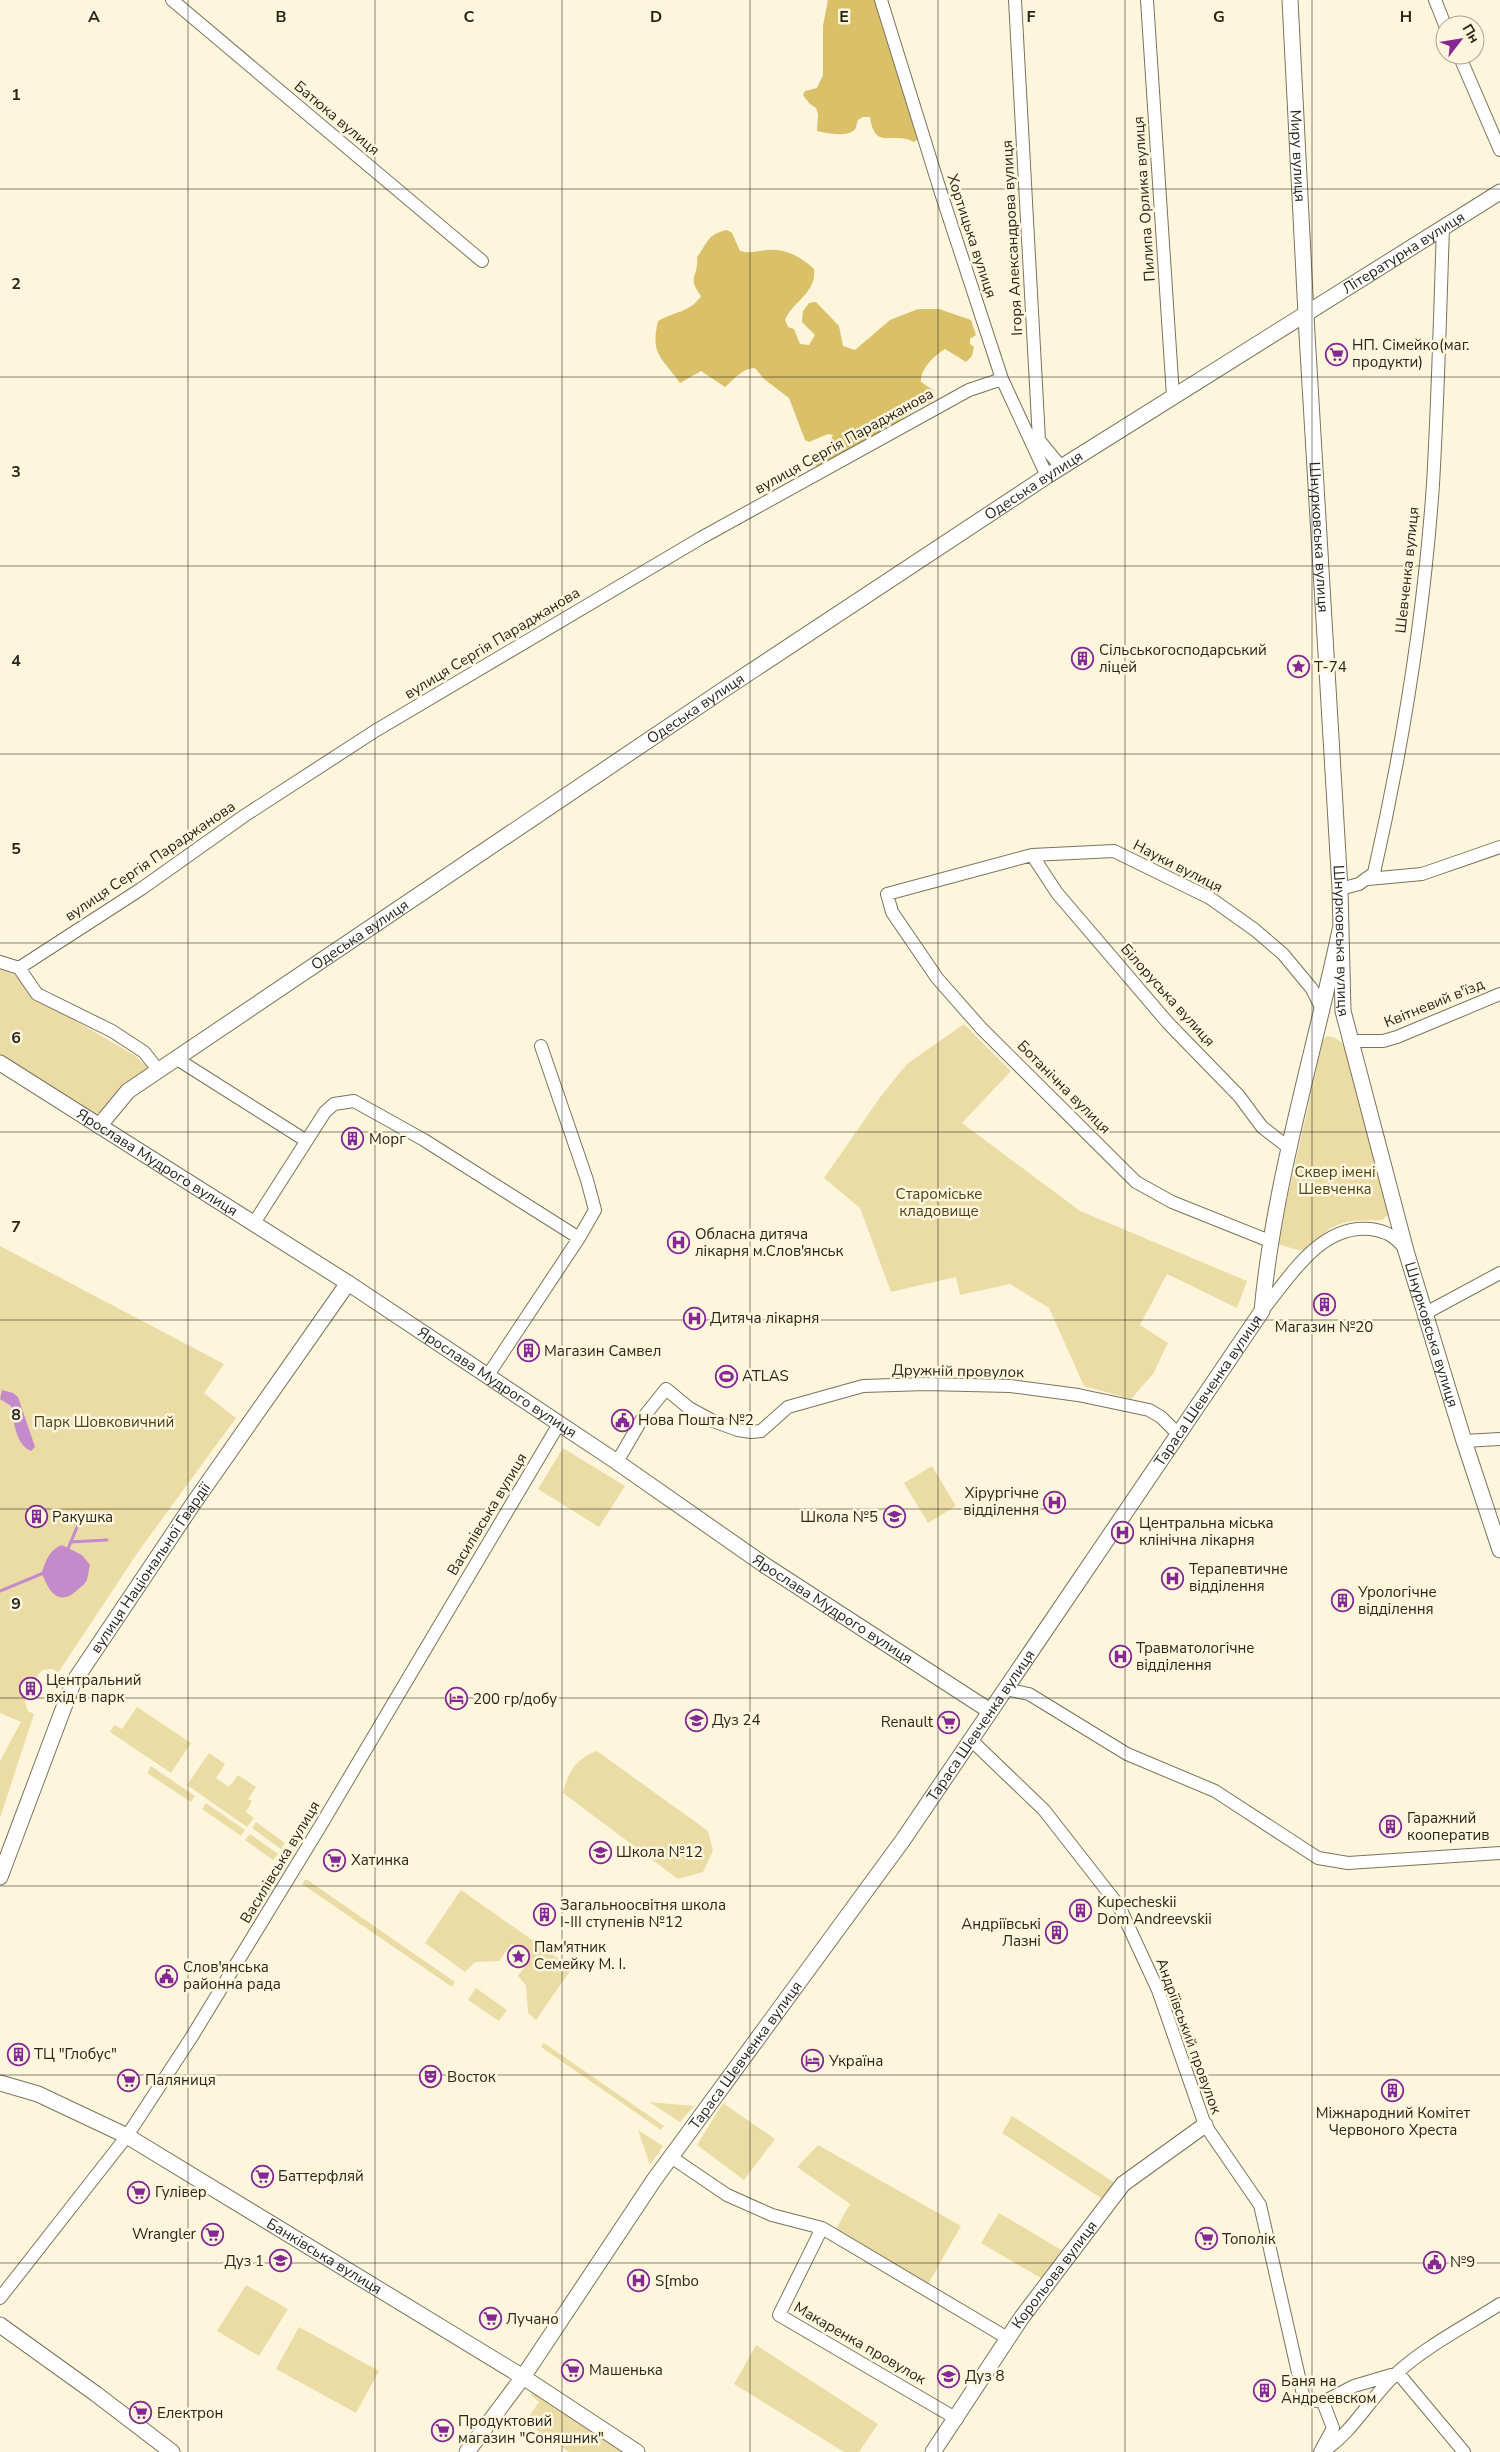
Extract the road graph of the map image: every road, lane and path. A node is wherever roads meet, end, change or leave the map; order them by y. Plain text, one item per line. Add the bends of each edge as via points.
1 (172, 0) edge
2 (881, 0) edge
3 (1015, 0) edge
4 (1147, 0) edge
5 (1290, 0) edge
6 (1434, 0) edge
7 (1441, 15) edge
8 (1462, 65) edge
9 (1500, 150) edge
10 (1500, 192) edge
11 (1443, 228) junction
12 (482, 261) dead end
13 (1307, 311) junction
14 (1002, 379) junction
15 (1173, 396) junction
16 (1061, 467) junction
17 (1047, 476) junction
18 (1500, 847) edge
19 (1032, 855) junction
20 (1368, 879) junction
21 (1340, 889) junction
22 (887, 894) joint
23 (1340, 930) junction
24 (0, 962) edge
25 (19, 968) junction
26 (1500, 994) edge
27 (1323, 1011) junction
28 (541, 1046) dead end
29 (1352, 1046) junction
30 (177, 1059) junction
31 (0, 1063) edge
32 (159, 1071) junction
33 (99, 1126) junction
34 (306, 1140) junction
35 (1289, 1148) junction
36 (254, 1223) junction
37 (579, 1238) junction
38 (1272, 1242) junction
39 (1406, 1251) junction
40 (1500, 1273) edge
41 (348, 1283) junction
42 (1262, 1311) junction
43 (1424, 1314) junction
44 (488, 1375) junction
45 (559, 1424) junction
46 (1179, 1435) junction
47 (1500, 1439) edge
48 (1464, 1441) junction
49 (617, 1462) junction
50 (1500, 1550) edge
51 (1005, 1688) junction
52 (990, 1711) junction
53 (970, 1740) junction
54 (1500, 1853) edge
55 (0, 1877) edge
56 (1, 2083) edge
57 (1204, 2124) junction
58 (127, 2136) junction
59 (672, 2157) junction
60 (822, 2228) junction
61 (0, 2298) edge
62 (1500, 2304) edge
63 (0, 2326) edge
64 (1009, 2339) junction
65 (1398, 2373) junction
66 (523, 2377) junction
67 (1324, 2402) junction
68 (957, 2419) junction
69 (172, 2452) edge
70 (467, 2452) edge
71 (637, 2452) edge
72 (933, 2452) edge
73 (1321, 2452) edge
74 (1464, 2452) edge

1 - 12 street, Батюка вулиця
2 - 14 street, Хортицька вулиця
3 - 16 street, Ігоря Александрова вулиця via 1039,440
4 - 15 street, Пилипа Орлика вулиця
5 - 13 street, Миру вулиця
6 - 7 street
8 - 9 street
10 - 11 street, Літературна вулиця
11 - 13 street, Літературна вулиця
11 - 20 street, Шевченка вулиця via 1433,485 1415,653 1396,773 1374,873
13 - 15 street, Одеська вулиця
13 - 21 street, Шнурковська вулиця
14 - 17 street, Хортицька вулиця
14 - 25 street, вулиця Сергія Параджанова via 962,394 700,538 383,726
15 - 16 street, Одеська вулиця
16 - 17 street, Одеська вулиця
17 - 30 street, Одеська вулиця
18 - 20 street via 1422,874
19 - 22 street, Науки вулиця
19 - 27 street, Науки вулиця via 1114,851 1210,898 1283,954 1312,989
19 - 35 street, Білоруська вулиця via 1057,893 1168,1023 1239,1096 1262,1127
20 - 21 street
21 - 23 street, Шнурковська вулиця
22 - 38 street, Ботанічна вулиця via 892,912 937,978 981,1028 1136,1182 1172,1202
23 - 27 street, Тараса Шевченка вулиця
23 - 29 street, Шнурковська вулиця via 1343,1011
24 - 25 street
25 - 32 street via 36,994 112,1031 144,1052
26 - 29 street, Квітневий в'їзд via 1383,1041 1355,1041
27 - 35 street, Тараса Шевченка вулиця
28 - 37 street via 595,1210
29 - 39 street, Шнурковська вулиця
30 - 32 street, Одеська вулиця
30 - 34 street
31 - 33 street, Ярослава Мудрого вулиця
32 - 33 street, Одеська вулиця via 128,1091
33 - 36 street, Ярослава Мудрого вулиця
34 - 36 street
34 - 37 street via 334,1104 354,1101 424,1140
35 - 38 street, Тараса Шевченка вулиця
36 - 41 street, Ярослава Мудрого вулиця
37 - 44 street
38 - 42 street, Тараса Шевченка вулиця
39 - 42 street via 1395,1237 1380,1230 1360,1228 1340,1232 1322,1242
39 - 43 street, Шнурковська вулиця
40 - 43 street
41 - 44 street, Ярослава Мудрого вулиця
41 - 55 street, вулиця Національної Гвардії via 73,1683
42 - 46 street, Тараса Шевченка вулиця
43 - 48 street, Шнурковська вулиця
44 - 45 street, Ярослава Мудрого вулиця
45 - 49 street, Ярослава Мудрого вулиця
45 - 58 street, Василівська вулиця via 326,1817
46 - 49 street, Дружній провулок via 1161,1417 1148,1410 1078,1395 1010,1386 926,1384 863,1386 788,1407 761,1431 751,1432 738,1430 689,1408 666,1389 642,1419
46 - 51 street, Тараса Шевченка вулиця
47 - 48 street
48 - 50 street, Шнурковська вулиця
49 - 52 street, Ярослава Мудрого вулиця via 766,1566
51 - 52 street, Тараса Шевченка вулиця
51 - 54 street via 1029,1694 1127,1754 1215,1791 1318,1858 1348,1863
52 - 53 street, Тараса Шевченка вулиця
53 - 57 street, Андріївський провулок via 1044,1810 1119,1906 1158,1990
53 - 59 street, Тараса Шевченка вулиця via 897,1848
56 - 58 street, Банківська вулиця via 38,2094
57 - 64 street, Корольова вулиця via 1123,2184 1022,2317
57 - 67 street, Андріївський провулок via 1260,2205 1304,2399
58 - 61 street, Василівська вулиця
58 - 66 street, Банківська вулиця
59 - 60 street via 727,2195 772,2215
59 - 66 street, Тараса Шевченка вулиця
60 - 64 street
60 - 68 street, Макаренка провулок via 779,2314
62 - 65 street
63 - 69 street
64 - 68 street, Корольова вулиця
65 - 67 street via 1354,2386
65 - 73 street via 1339,2441
65 - 74 street
66 - 70 street, Тараса Шевченка вулиця
66 - 71 street, Банківська вулиця
67 - 73 street via 1333,2428
68 - 72 street, Корольова вулиця

